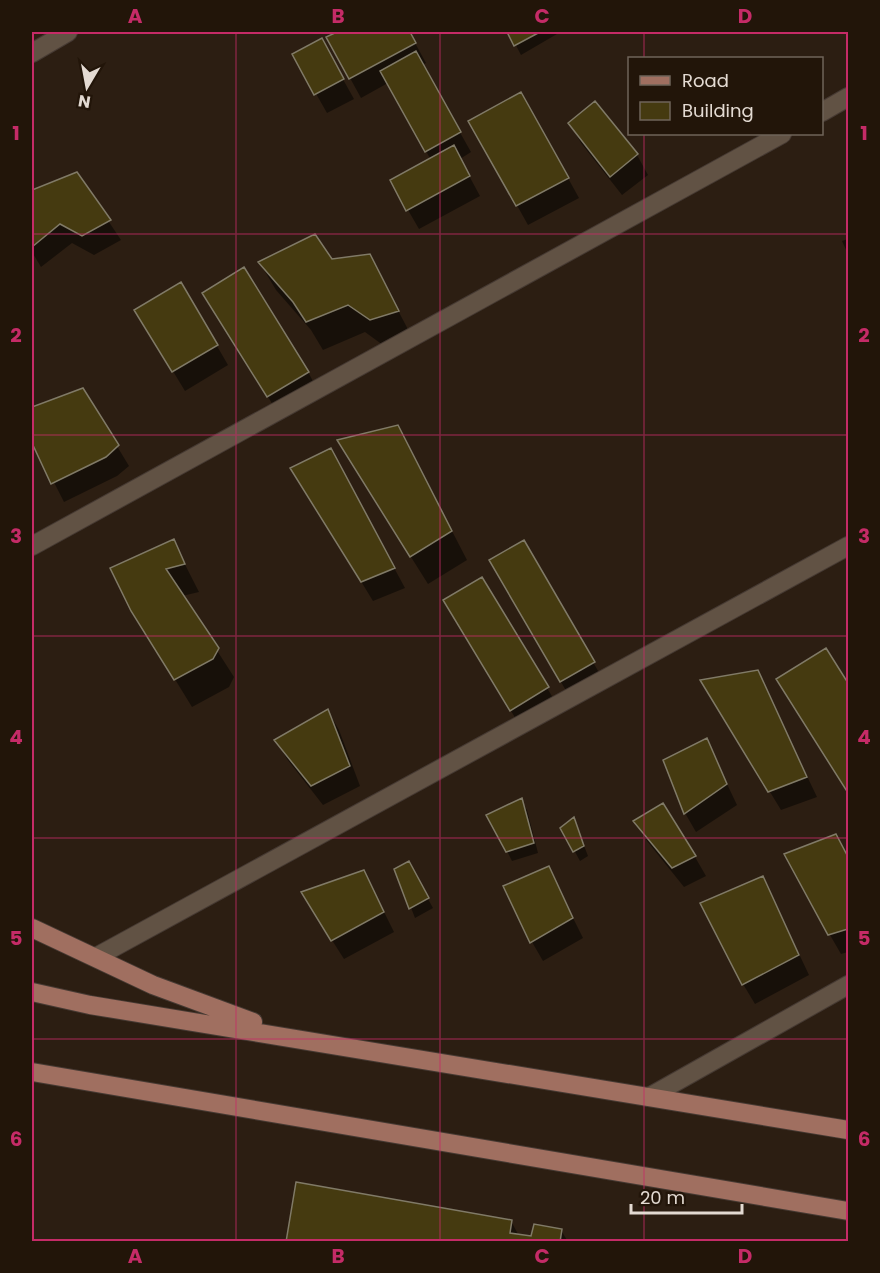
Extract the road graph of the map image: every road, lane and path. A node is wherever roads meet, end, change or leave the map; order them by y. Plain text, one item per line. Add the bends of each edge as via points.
1 (68, 32) edge
2 (32, 53) edge
3 (849, 97) edge
4 (823, 111) edge
5 (780, 135) edge
6 (32, 546) edge
7 (849, 546) edge
8 (32, 928) edge
9 (96, 957) junction
10 (849, 985) edge
11 (32, 992) edge
12 (339, 1044) junction
13 (32, 1072) edge
14 (649, 1096) junction
15 (849, 1130) edge
16 (849, 1210) edge

1 - 2 street
3 - 4 street
5 - 6 street
7 - 9 street
8 - 9 main road
9 - 12 main road via 153,985 246,1021
10 - 14 street
11 - 12 main road via 90,1005
12 - 14 main road
13 - 16 main road
14 - 15 main road

